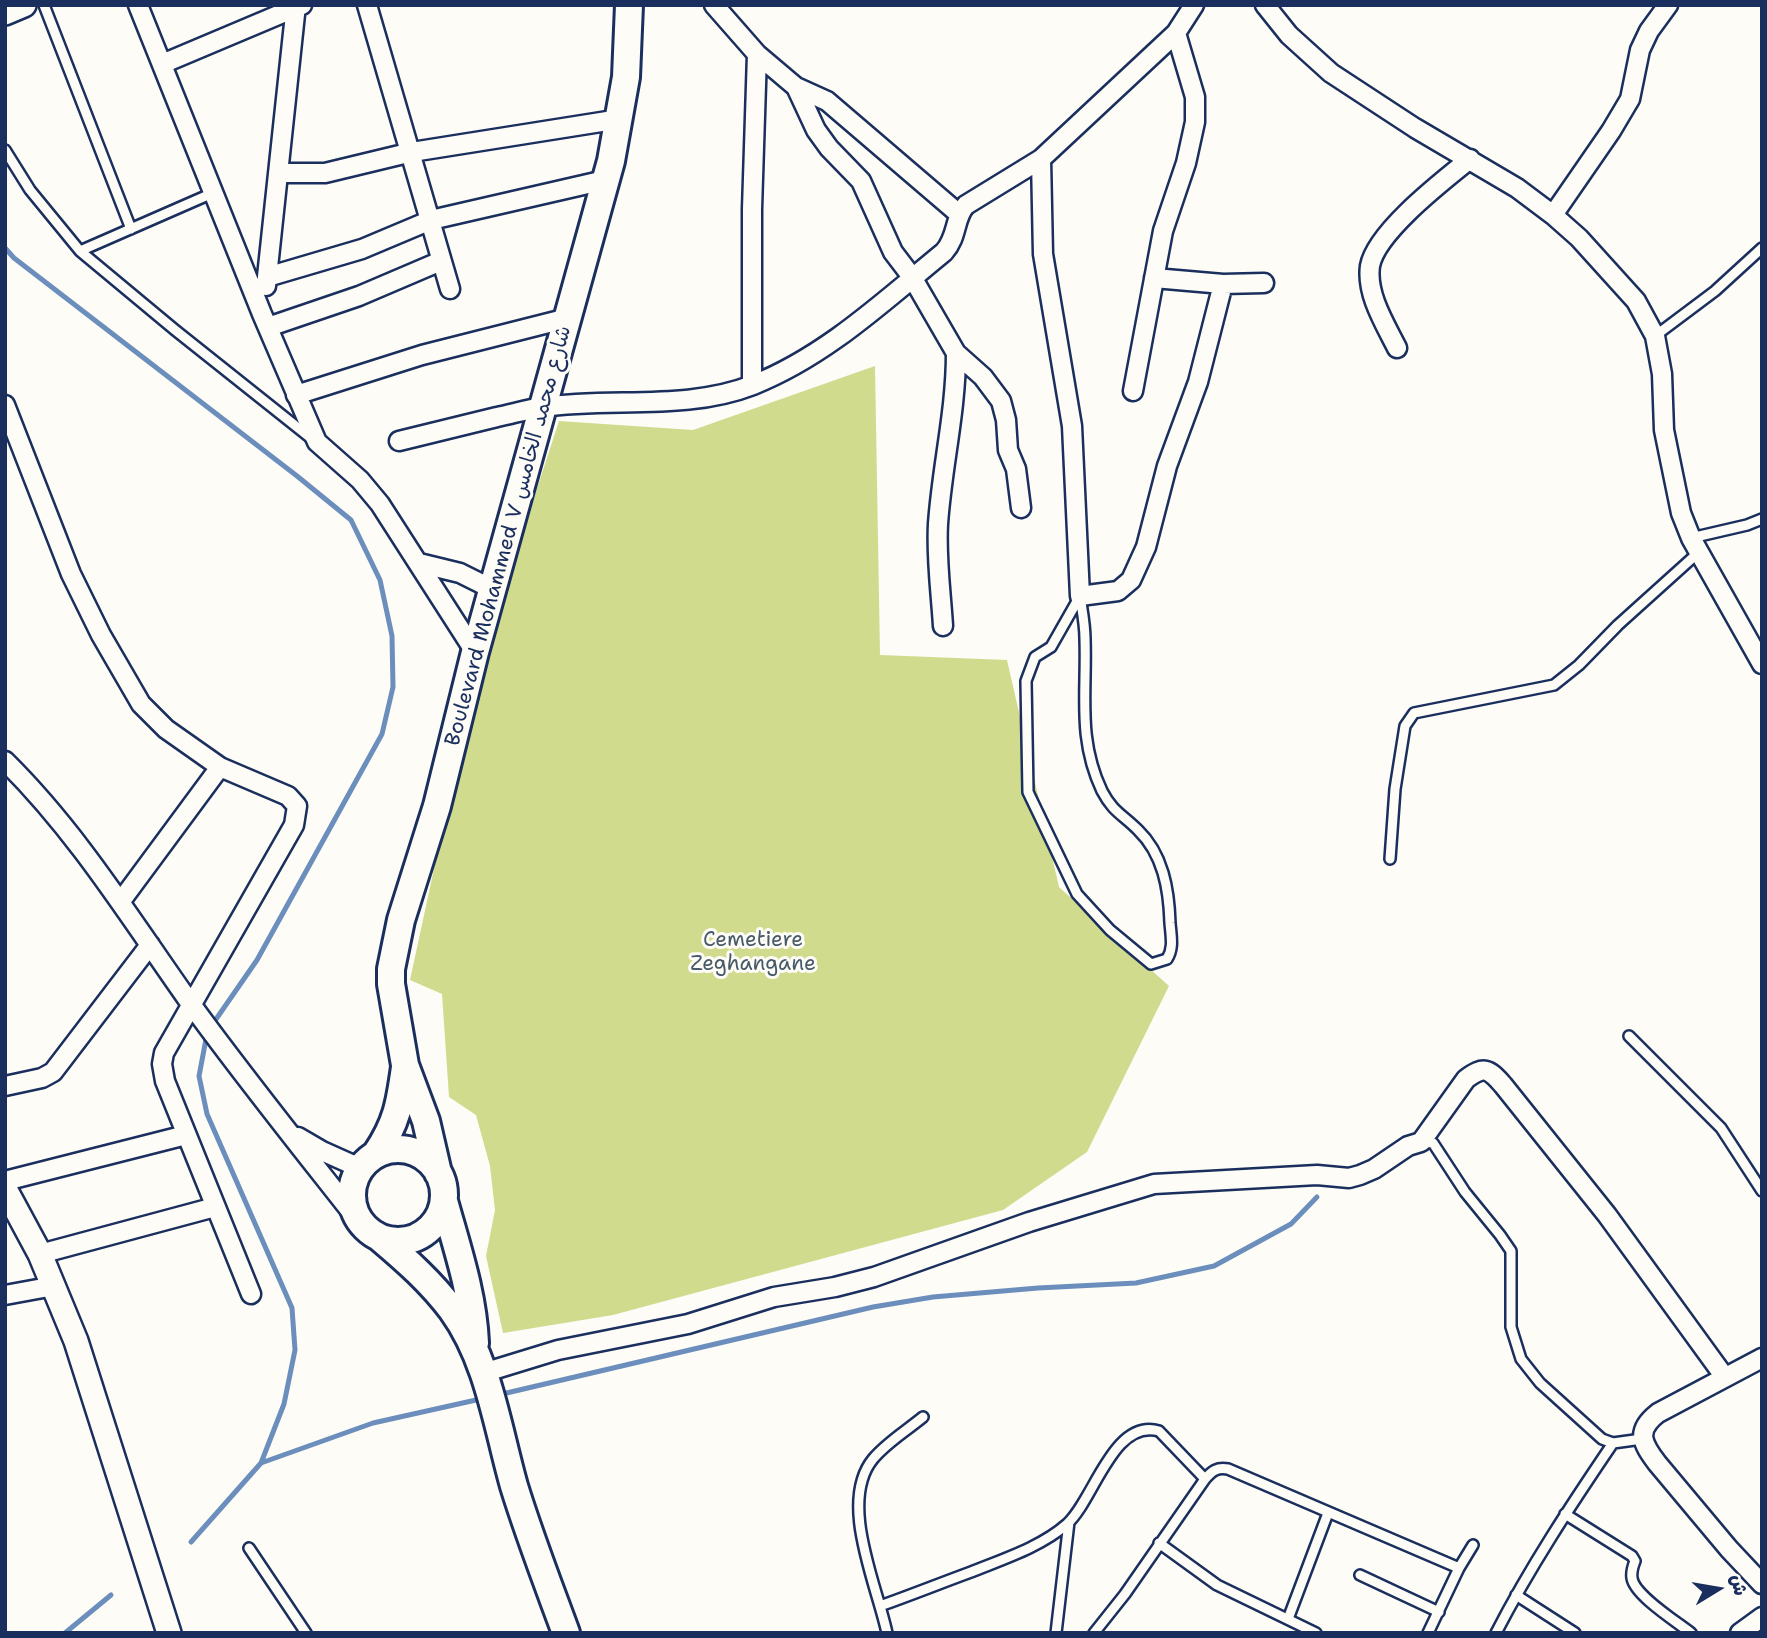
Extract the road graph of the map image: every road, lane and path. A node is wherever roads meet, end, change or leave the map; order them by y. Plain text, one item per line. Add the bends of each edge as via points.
1 (24, 5) edge
2 (44, 5) edge
3 (138, 5) edge
4 (368, 5) edge
5 (629, 5) edge
6 (714, 5) edge
7 (1194, 5) edge
8 (1265, 5) edge
9 (1668, 5) edge
10 (298, 6) edge
11 (5, 13) edge
12 (1176, 33) junction
13 (757, 54) junction
14 (162, 64) junction
15 (796, 87) junction
16 (620, 119) junction
17 (5, 150) edge
18 (412, 152) junction
19 (1041, 159) junction
20 (1470, 159) junction
21 (280, 173) junction
22 (605, 180) junction
23 (215, 192) junction
24 (959, 214) junction
25 (1553, 215) junction
26 (430, 220) junction
27 (131, 229) junction
28 (1762, 248) edge
29 (80, 251) junction
30 (441, 261) junction
31 (267, 277) junction
32 (912, 277) junction
33 (1154, 278) junction
34 (1264, 283) dead end
35 (1223, 284) junction
36 (450, 289) dead end
37 (568, 318) junction
38 (265, 321) junction
39 (1655, 336) junction
40 (1397, 348) dead end
41 (956, 353) junction
42 (752, 385) junction
43 (1133, 391) dead end
44 (296, 395) junction
45 (5, 405) edge
46 (541, 407) junction
47 (399, 441) dead end
48 (317, 442) junction
49 (1021, 508) dead end
50 (1762, 519) edge
51 (1695, 545) junction
52 (419, 563) junction
53 (492, 589) junction
54 (1080, 596) junction
55 (943, 626) dead end
56 (475, 652) junction
57 (1762, 664) edge
58 (5, 761) edge
59 (220, 766) junction
60 (1390, 859) dead end
61 (121, 901) junction
62 (150, 945) junction
63 (193, 1006) junction
64 (1629, 1036) dead end
65 (405, 1065) junction
66 (5, 1087) edge
67 (286, 1129) junction
68 (186, 1136) junction
69 (1421, 1142) junction
70 (368, 1161) junction
71 (438, 1173) junction
72 (5, 1181) edge
73 (5, 1189) edge
74 (1762, 1191) edge
75 (444, 1201) junction
76 (215, 1206) junction
77 (370, 1230) junction
78 (40, 1254) junction
79 (54, 1286) junction
80 (251, 1294) dead end
81 (5, 1295) edge
82 (1762, 1358) edge
83 (483, 1372) junction
84 (1724, 1376) junction
85 (923, 1417) dead end
86 (1642, 1439) junction
87 (1612, 1443) junction
88 (1205, 1479) junction
89 (1328, 1513) junction
90 (1565, 1514) junction
91 (1069, 1522) junction
92 (1159, 1543) junction
93 (1473, 1545) dead end
94 (249, 1548) dead end
95 (1459, 1568) junction
96 (1360, 1575) dead end
97 (1762, 1584) edge
98 (1516, 1595) junction
99 (880, 1606) junction
100 (1439, 1612) junction
101 (1762, 1617) edge
102 (1288, 1619) junction
103 (169, 1633) edge
104 (306, 1633) edge
105 (566, 1633) edge
106 (887, 1633) edge
107 (1056, 1633) edge
108 (1094, 1633) edge
109 (1316, 1633) edge
110 (1428, 1633) edge
111 (1496, 1633) edge
112 (1575, 1633) edge
113 (1691, 1633) edge
114 (1740, 1633) edge

1 - 11 street
2 - 27 lane
3 - 14 street
4 - 18 street
5 - 16 main road, Boulevard Mohammed V شارع محمد الخامس
6 - 13 street
7 - 12 street
8 - 20 street via 1331,73
9 - 25 street via 1640,50 1630,99
10 - 14 street
10 - 21 street
12 - 19 street
12 - 33 street via 1195,97 1195,121
13 - 15 street
13 - 42 street
14 - 23 street
15 - 24 street via 827,101
15 - 32 street via 816,130 861,181 882,232
16 - 18 street
16 - 22 main road, Boulevard Mohammed V شارع محمد الخامس
17 - 29 lane via 30,190
18 - 21 street via 325,173
18 - 26 street
19 - 24 street
19 - 54 street via 1043,254 1072,426
20 - 25 street
20 - 40 street via 1424,195 1373,258 1370,278 1377,306
21 - 31 street
22 - 26 street
22 - 37 main road, Boulevard Mohammed V شارع محمد الخامس
23 - 27 lane
23 - 38 street
24 - 32 street via 948,247
25 - 39 street via 1636,301
26 - 30 street
26 - 31 street via 362,249
27 - 29 lane
28 - 39 lane
29 - 48 lane
30 - 36 street
30 - 38 street via 359,296
31 - 38 street
32 - 41 street
32 - 42 street via 841,336
33 - 35 street
33 - 43 street
34 - 35 street
35 - 54 street via 1198,382 1167,466 1146,547 1131,580 1118,591
37 - 44 street via 422,355
37 - 46 main road, Boulevard Mohammed V شارع محمد الخامس
38 - 44 street
39 - 51 street via 1668,457 1681,513
41 - 49 street via 1001,401
41 - 55 street via 954,412 938,524
42 - 46 street via 671,402
44 - 48 street
45 - 59 street via 71,574 129,685 153,718
46 - 47 street
46 - 53 main road, Boulevard Mohammed V شارع محمد الخامس
48 - 52 street via 371,492
50 - 51 lane
51 - 57 street
51 - 60 lane via 1579,666 1554,685 1414,713 1405,726
52 - 53 street via 460,573
52 - 56 street
53 - 56 main road, Boulevard Mohammed V شارع محمد الخامس
54 - 54 lane via 1051,647 1035,657 1026,681 1028,792 1077,894 1151,964 1167,959 1172,951 1170,904 1154,850 1112,809 1090,760
56 - 65 main road, Boulevard Mohammed V شارع محمد الخامس via 391,969
58 - 61 street via 55,815
59 - 61 street
59 - 63 street via 288,796 297,810 294,825
61 - 62 street
62 - 63 street
62 - 66 street via 53,1072
63 - 67 street
63 - 68 street via 162,1064
64 - 74 lane via 1721,1128
65 - 70 main road, Boulevard Mohammed V شارع محمد الخامس via 398,1114
65 - 71 main road, Boulevard Mohammed V شارع محمد الخامس via 426,1121
67 - 70 street via 322,1151
67 - 77 street
68 - 72 street
68 - 76 street
69 - 83 street via 1349,1178 1154,1184 874,1277 761,1301 688,1324 558,1350
69 - 84 street via 1466,1079 1480,1070 1490,1072 1607,1215
69 - 87 lane via 1433,1143 1508,1245 1513,1260 1511,1328 1521,1359 1584,1425
70 - 71 main road via 387,1150 411,1150
70 - 77 main road via 353,1181 351,1196 354,1210
71 - 75 main road
73 - 78 street
75 - 77 main road via 440,1215 421,1236 393,1241
75 - 83 main road via 468,1287
76 - 78 street
76 - 80 street
77 - 83 main road via 419,1272 452,1310
78 - 79 street
79 - 81 street
79 - 103 street via 94,1391
82 - 84 street
83 - 105 main road via 515,1487
84 - 86 street via 1658,1413
85 - 99 lane via 873,1459 859,1487 860,1525
86 - 87 lane
86 - 97 street via 1657,1463
87 - 90 lane
88 - 89 lane via 1217,1469 1228,1469
88 - 91 lane via 1159,1431 1145,1430 1120,1443
88 - 92 lane
89 - 95 lane
89 - 102 lane
90 - 98 lane
90 - 113 lane via 1632,1556 1634,1585
91 - 99 lane via 1002,1560
91 - 107 lane
92 - 102 lane via 1217,1585
92 - 108 lane
93 - 95 lane
94 - 104 lane
95 - 100 lane
96 - 100 lane
98 - 111 lane
98 - 112 lane
99 - 106 lane
100 - 110 lane
101 - 114 street
102 - 109 lane

